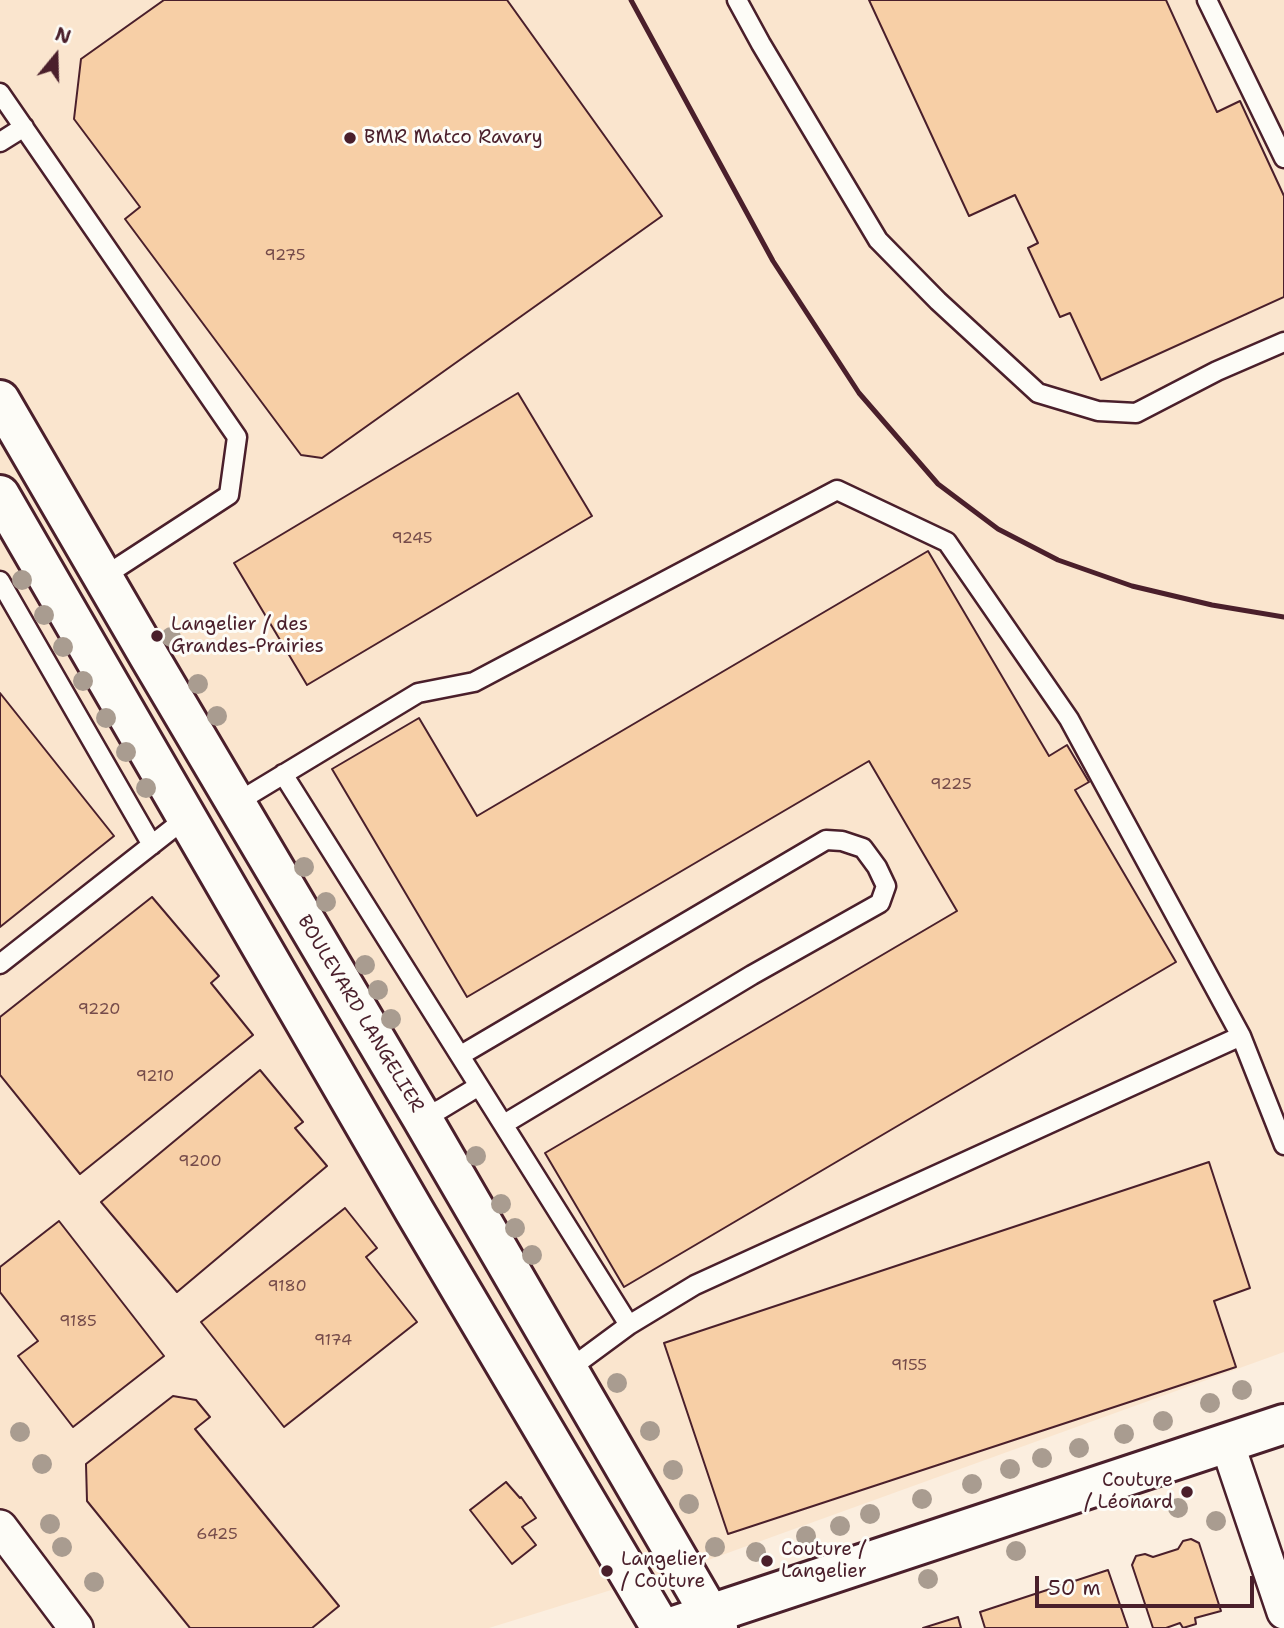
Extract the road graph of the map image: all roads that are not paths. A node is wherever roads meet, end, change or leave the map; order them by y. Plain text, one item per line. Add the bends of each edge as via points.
1 (737, 0) edge
2 (1207, 0) edge
3 (0, 93) edge
4 (24, 127) junction
5 (0, 142) edge
6 (1284, 158) edge
7 (1284, 342) edge
8 (0, 400) edge
9 (0, 495) edge
10 (103, 577) junction
11 (0, 581) edge
12 (282, 774) junction
13 (236, 803) junction
14 (186, 818) junction
15 (152, 845) junction
16 (0, 964) edge
17 (1241, 1036) junction
18 (461, 1055) junction
19 (479, 1086) junction
20 (422, 1118) junction
21 (504, 1124) junction
22 (1284, 1145) edge
23 (629, 1325) junction
24 (568, 1370) junction
25 (1284, 1424) edge
26 (1227, 1443) junction
27 (0, 1527) edge
28 (1284, 1612) edge
29 (714, 1621) edge
30 (76, 1628) edge
31 (661, 1628) edge
32 (668, 1628) edge

1 - 7 lane via 878,240 1038,393 1098,411 1136,413
2 - 6 lane
3 - 4 lane
4 - 5 lane
4 - 10 lane via 237,437 229,495
8 - 10 main road, BOULEVARD LANGELIER
9 - 14 main road
10 - 13 main road, BOULEVARD LANGELIER
11 - 15 lane
12 - 13 lane
12 - 17 lane via 418,693 474,682 837,490 947,542 1069,719
12 - 18 lane
13 - 20 main road, BOULEVARD LANGELIER
14 - 15 lane
14 - 31 main road
15 - 16 lane
17 - 22 lane
17 - 23 lane via 695,1285
18 - 19 lane
18 - 21 lane via 826,841 863,848 877,867 886,886 880,903
19 - 20 lane
19 - 21 lane
20 - 24 main road, BOULEVARD LANGELIER
21 - 23 lane
23 - 24 lane
24 - 29 main road, BOULEVARD LANGELIER
25 - 26 main road
26 - 28 street
26 - 29 main road
27 - 30 street
29 - 32 main road

